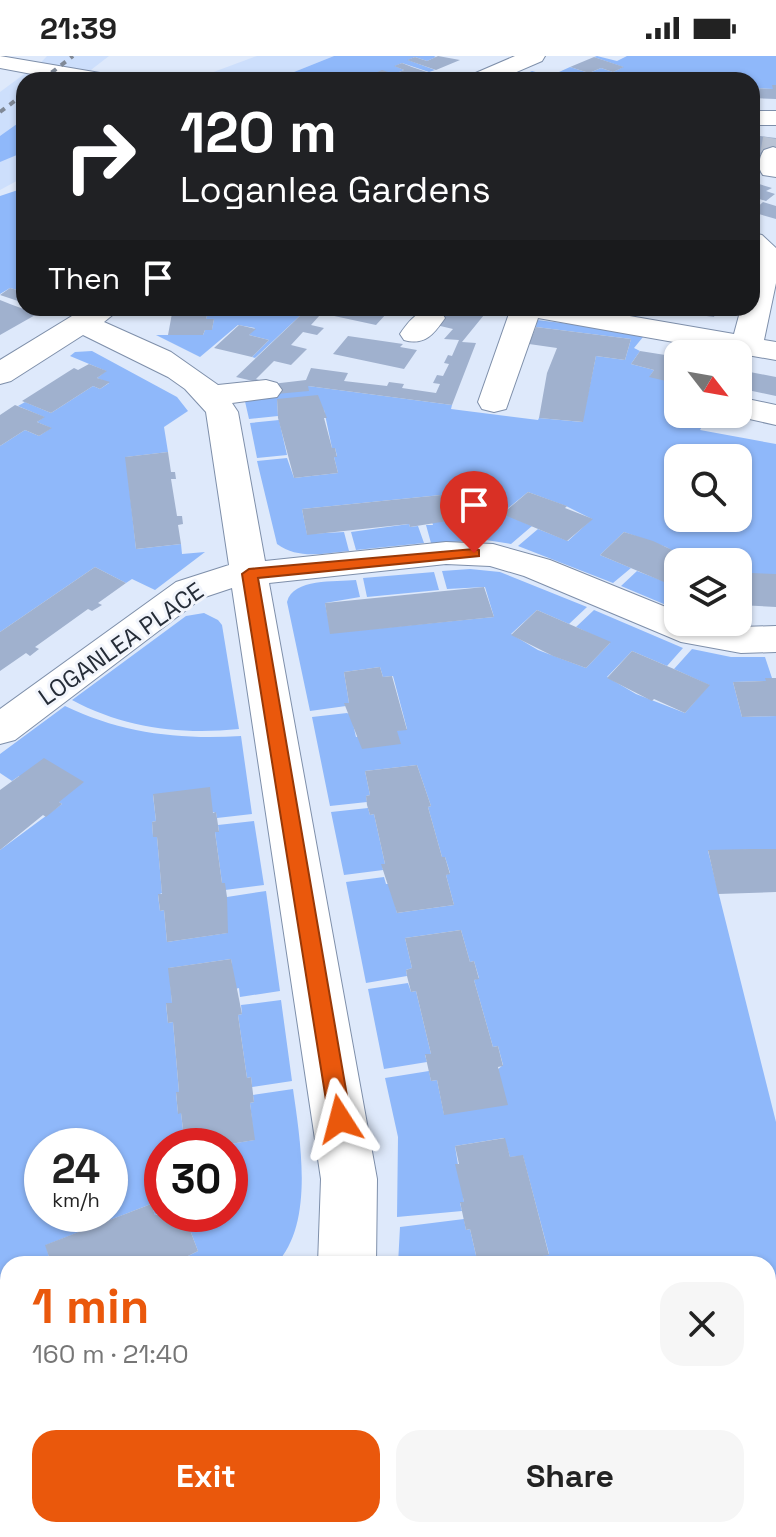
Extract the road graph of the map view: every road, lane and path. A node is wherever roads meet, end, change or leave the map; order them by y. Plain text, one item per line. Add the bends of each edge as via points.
1 (534, 56) edge
2 (0, 61) edge
3 (58, 72) edge
4 (497, 72) edge
5 (762, 243) edge
6 (94, 316) edge
7 (523, 316) edge
8 (578, 316) edge
9 (761, 348) edge
10 (0, 374) edge
11 (266, 390) dead end
12 (211, 395) junction
13 (494, 402) dead end
14 (752, 410) edge
15 (776, 415) edge
16 (249, 574) junction
17 (776, 639) edge
18 (0, 730) edge
19 (347, 1256) edge

1 - 4 street
2 - 3 street
5 - 9 street via 767,259
6 - 10 street
6 - 12 street
7 - 13 street
8 - 9 street
11 - 12 street
12 - 16 street via 224,421
14 - 15 street
16 - 17 street, LOGANLEA PLACE via 446,553 493,555 695,633
16 - 18 street, LOGANLEA PLACE via 189,590
16 - 19 street via 349,1179

